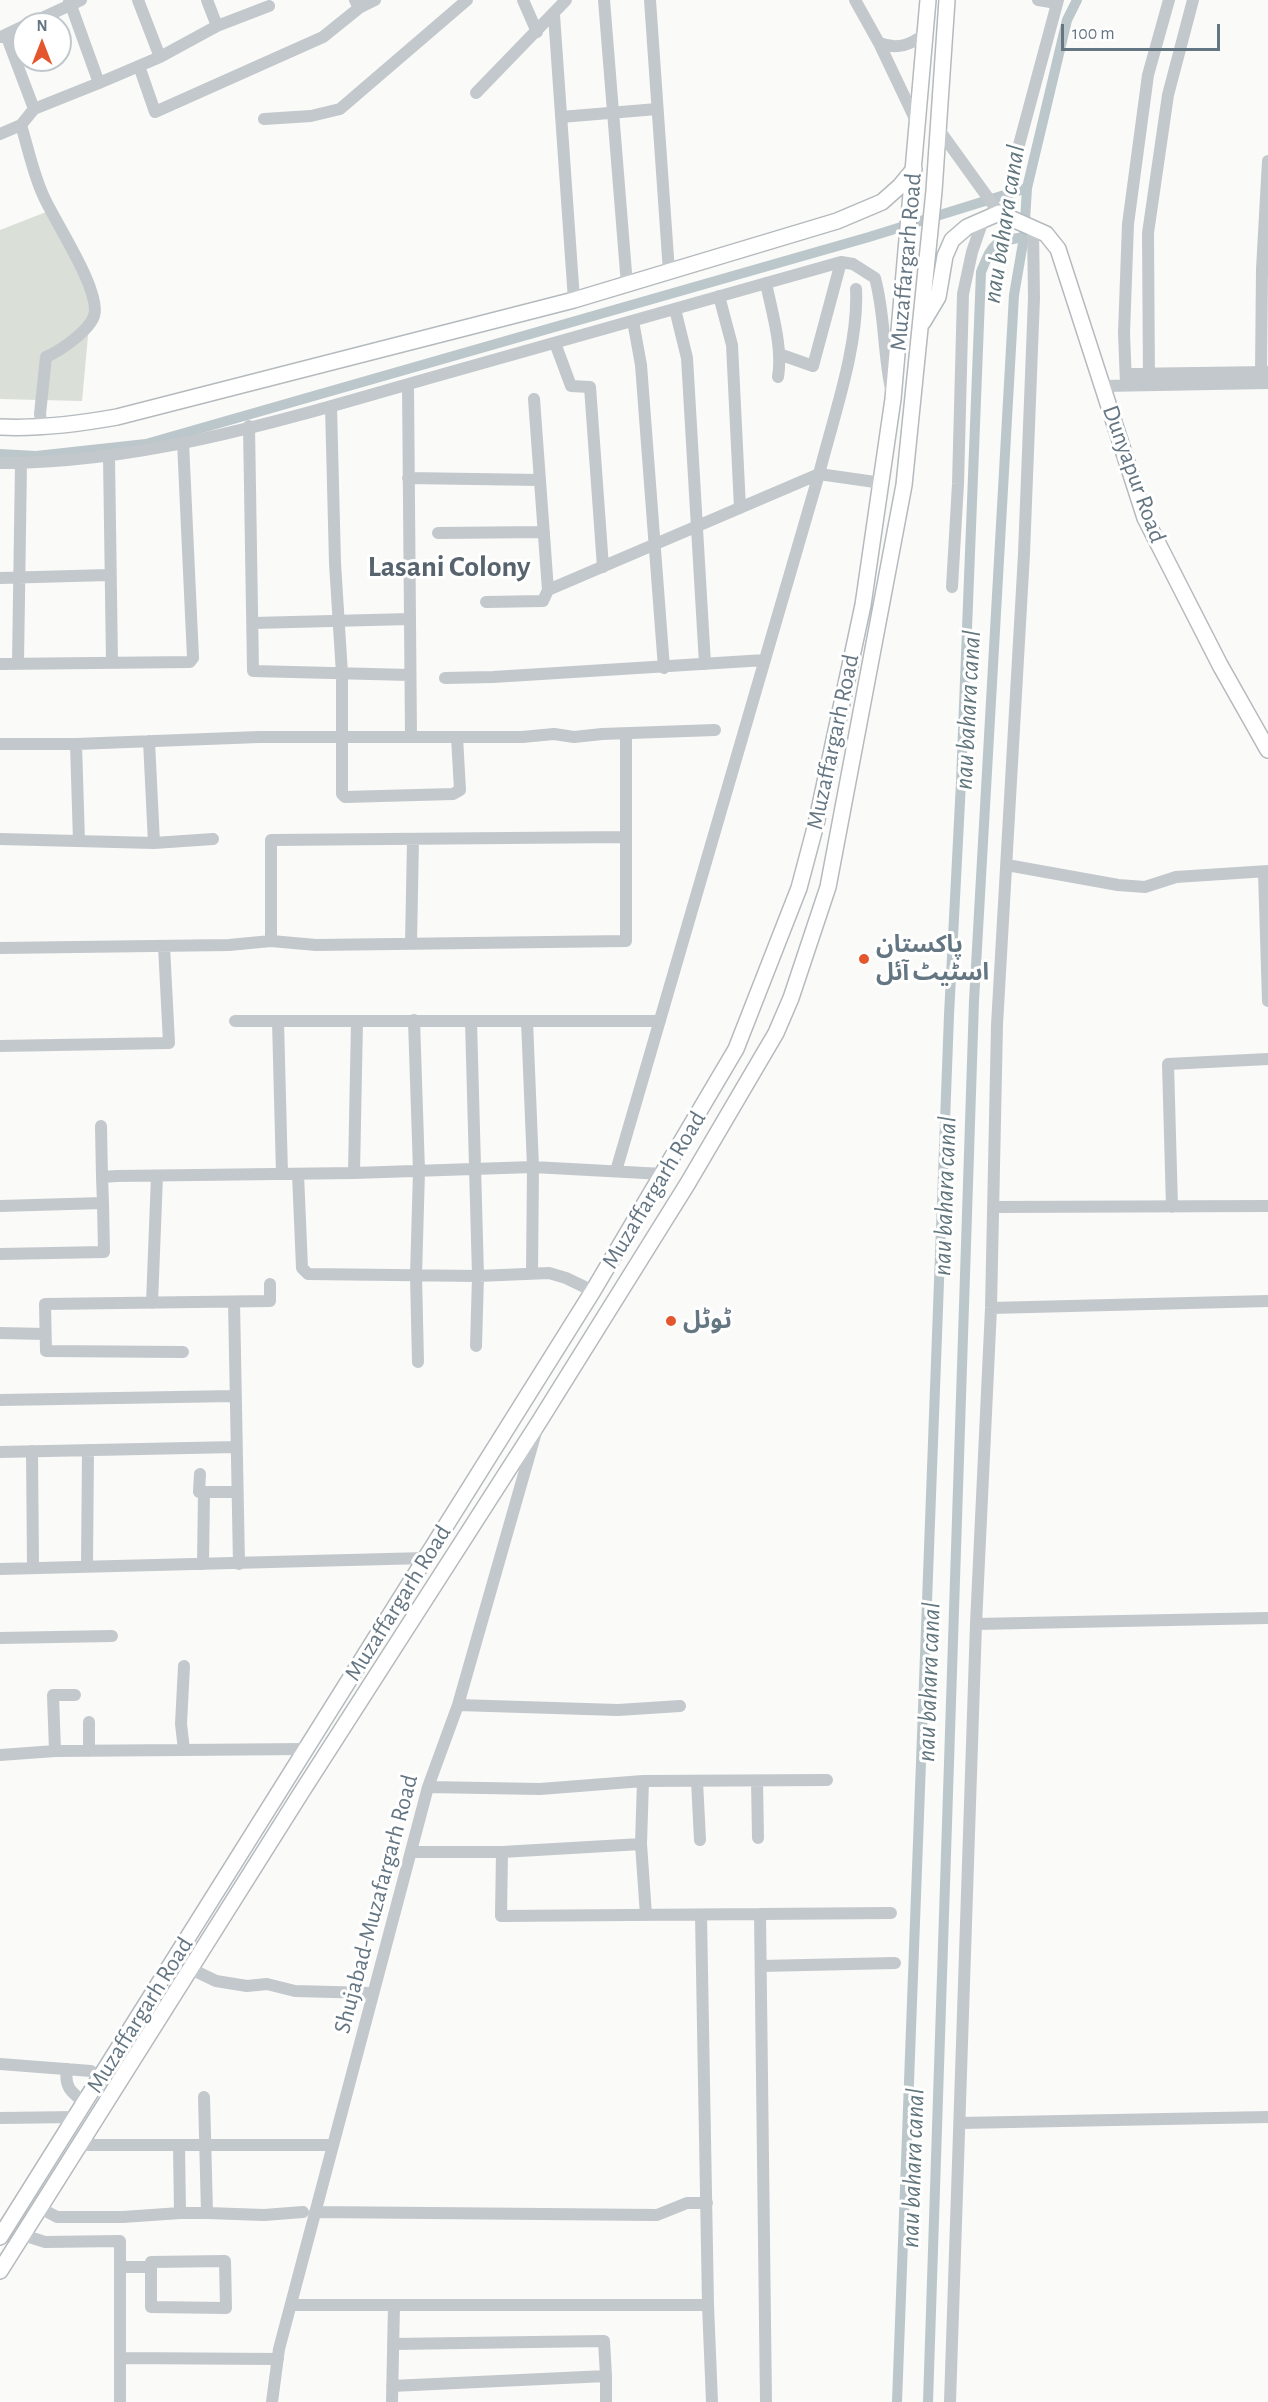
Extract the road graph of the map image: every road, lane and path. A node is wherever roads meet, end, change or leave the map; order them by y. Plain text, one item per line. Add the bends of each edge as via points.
1 (138, 0) edge
2 (207, 0) edge
3 (375, 0) edge
4 (467, 0) edge
5 (523, 0) edge
6 (566, 0) edge
7 (604, 0) edge
8 (650, 0) edge
9 (855, 0) edge
10 (928, 0) edge
11 (947, 0) edge
12 (1038, 0) edge
13 (1169, 0) edge
14 (1193, 0) edge
15 (74, 2) edge
16 (1058, 2) edge
17 (357, 4) edge
18 (269, 6) dead end
19 (54, 12) edge
20 (554, 15) junction
21 (217, 26) junction
22 (537, 32) junction
23 (925, 34) junction
24 (3, 36) edge
25 (879, 44) junction
26 (160, 57) junction
27 (139, 66) junction
28 (99, 83) junction
29 (476, 93) dead end
30 (34, 109) junction
31 (657, 109) junction
32 (613, 114) junction
33 (561, 117) junction
34 (264, 119) dead end
35 (917, 123) junction
36 (21, 125) junction
37 (937, 127) junction
38 (0, 134) edge
39 (1016, 156) dead end
40 (1268, 161) edge
41 (914, 170) junction
42 (1000, 212) junction
43 (983, 220) junction
44 (1033, 228) junction
45 (841, 262) junction
46 (1265, 269) edge
47 (669, 272) junction
48 (766, 283) junction
49 (627, 285) junction
50 (856, 289) dead end
51 (719, 296) junction
52 (574, 300) junction
53 (675, 309) junction
54 (633, 321) junction
55 (920, 328) junction
56 (555, 343) junction
57 (779, 354) junction
58 (1266, 376) edge
59 (778, 377) dead end
60 (1126, 379) junction
61 (1149, 379) junction
62 (408, 385) junction
63 (1103, 386) junction
64 (534, 399) dead end
65 (894, 399) junction
66 (331, 406) junction
67 (42, 426) junction
68 (249, 426) junction
69 (0, 427) edge
70 (183, 442) junction
71 (109, 456) junction
72 (0, 463) edge
73 (21, 463) junction
74 (819, 474) junction
75 (408, 478) junction
76 (540, 480) junction
77 (882, 483) junction
78 (740, 508) junction
79 (697, 527) junction
80 (544, 532) junction
81 (438, 533) dead end
82 (655, 544) junction
83 (603, 567) junction
84 (109, 575) junction
85 (0, 578) edge
86 (18, 578) junction
87 (952, 587) dead end
88 (548, 591) junction
89 (486, 602) dead end
90 (410, 619) junction
91 (338, 621) junction
92 (253, 623) junction
93 (852, 656) junction
94 (765, 660) junction
95 (872, 660) junction
96 (112, 662) junction
97 (18, 663) junction
98 (0, 664) edge
99 (705, 664) junction
100 (664, 668) junction
101 (342, 674) junction
102 (410, 675) junction
103 (445, 678) dead end
104 (715, 730) dead end
105 (626, 734) junction
106 (342, 737) junction
107 (411, 737) junction
108 (456, 737) junction
109 (149, 741) junction
110 (0, 744) edge
111 (76, 744) junction
112 (1268, 750) edge
113 (626, 837) junction
114 (0, 839) edge
115 (213, 839) dead end
116 (413, 839) junction
117 (79, 842) junction
118 (154, 843) junction
119 (1007, 865) junction
120 (1266, 872) edge
121 (272, 941) junction
122 (411, 944) junction
123 (164, 946) junction
124 (0, 948) edge
125 (1267, 950) edge
126 (1268, 1001) edge
127 (414, 1020) junction
128 (235, 1021) dead end
129 (278, 1021) junction
130 (357, 1021) junction
131 (471, 1021) junction
132 (526, 1021) junction
133 (660, 1021) junction
134 (0, 1046) edge
135 (1268, 1059) edge
136 (101, 1126) dead end
137 (533, 1167) junction
138 (419, 1171) junction
139 (474, 1171) junction
140 (616, 1172) junction
141 (354, 1173) junction
142 (282, 1174) junction
143 (298, 1174) junction
144 (663, 1174) junction
145 (157, 1176) junction
146 (102, 1177) junction
147 (103, 1203) junction
148 (0, 1206) edge
149 (1268, 1206) edge
150 (994, 1207) junction
151 (1172, 1207) junction
152 (0, 1254) edge
153 (532, 1273) junction
154 (416, 1276) junction
155 (478, 1276) junction
156 (270, 1284) dead end
157 (593, 1291) junction
158 (1268, 1301) edge
159 (234, 1302) junction
160 (152, 1303) junction
161 (991, 1308) junction
162 (0, 1333) edge
163 (45, 1334) junction
164 (476, 1346) dead end
165 (183, 1352) dead end
166 (418, 1362) dead end
167 (235, 1396) junction
168 (0, 1400) edge
169 (539, 1422) junction
170 (236, 1447) junction
171 (88, 1450) junction
172 (32, 1451) junction
173 (0, 1452) edge
174 (200, 1473) dead end
175 (204, 1492) junction
176 (237, 1492) junction
177 (426, 1558) junction
178 (203, 1564) junction
179 (238, 1564) junction
180 (87, 1566) junction
181 (33, 1568) junction
182 (0, 1569) edge
183 (1268, 1618) edge
184 (976, 1624) junction
185 (112, 1636) dead end
186 (0, 1638) edge
187 (184, 1666) dead end
188 (75, 1695) dead end
189 (458, 1705) junction
190 (680, 1706) dead end
191 (89, 1722) dead end
192 (306, 1749) junction
193 (184, 1750) junction
194 (55, 1751) junction
195 (88, 1751) junction
196 (0, 1755) edge
197 (827, 1780) dead end
198 (643, 1781) junction
199 (697, 1781) junction
200 (757, 1781) junction
201 (428, 1788) junction
202 (758, 1838) dead end
203 (700, 1840) dead end
204 (641, 1844) junction
205 (411, 1852) junction
206 (502, 1852) junction
207 (891, 1913) dead end
208 (760, 1914) junction
209 (646, 1915) junction
210 (701, 1915) junction
211 (895, 1963) dead end
212 (761, 1966) junction
213 (191, 1970) junction
214 (372, 1993) junction
215 (0, 2064) edge
216 (67, 2069) junction
217 (100, 2079) junction
218 (204, 2097) dead end
219 (85, 2103) junction
220 (76, 2117) junction
221 (1268, 2117) edge
222 (0, 2118) edge
223 (960, 2123) junction
224 (204, 2144) junction
225 (80, 2145) junction
226 (179, 2145) junction
227 (332, 2145) junction
228 (707, 2203) junction
229 (40, 2208) junction
230 (309, 2212) junction
231 (180, 2213) junction
232 (207, 2213) junction
233 (23, 2235) junction
234 (0, 2237) edge
235 (120, 2267) junction
236 (151, 2267) junction
237 (0, 2271) edge
238 (291, 2305) junction
239 (394, 2305) junction
240 (708, 2305) junction
241 (393, 2344) junction
242 (120, 2358) junction
243 (278, 2359) junction
244 (606, 2376) junction
245 (392, 2386) junction
246 (120, 2402) edge
247 (272, 2402) edge
248 (392, 2402) edge
249 (606, 2402) edge
250 (712, 2402) edge
251 (766, 2402) edge
252 (950, 2402) edge

1 - 26 street
2 - 21 street
3 - 17 street
4 - 34 street via 340,109 311,116
5 - 22 street
6 - 20 street
7 - 32 street
8 - 31 street
9 - 25 street
10 - 23 main road, Muzaffargarh Road
11 - 37 main road, Muzaffargarh Road
12 - 16 street
13 - 60 street via 1148,75 1128,224
14 - 61 street via 1168,95 1148,233
15 - 19 street
15 - 28 street
16 - 39 street
17 - 27 street via 323,37 155,112
18 - 21 street
20 - 22 street
20 - 33 street
21 - 26 street
22 - 29 street
23 - 25 street via 900,47
23 - 35 main road, Muzaffargarh Road
24 - 30 street
25 - 35 street
26 - 27 street
27 - 28 street
28 - 30 street
30 - 36 street
31 - 32 street
31 - 47 street
32 - 33 street
32 - 49 street
33 - 52 street
35 - 41 main road, Muzaffargarh Road
36 - 38 street
36 - 67 street via 42,195 95,303 94,318 65,348 46,357
37 - 42 street
37 - 55 main road, Muzaffargarh Road
40 - 46 street
41 - 47 main road via 882,202 846,218
41 - 65 main road, Muzaffargarh Road
42 - 43 main road
42 - 44 main road, Dunyapur Road
43 - 55 main road via 952,240 938,297
43 - 87 street via 963,294
44 - 63 main road, Dunyapur Road via 1046,234 1058,249
44 - 119 street via 1024,554
45 - 48 street
45 - 57 street via 813,366
45 - 65 street via 853,264 875,278 886,368
46 - 58 street
47 - 49 main road
48 - 51 street
48 - 57 street
49 - 52 main road
50 - 74 street via 857,309 848,359
51 - 53 street
51 - 78 street via 732,345
52 - 67 main road via 147,411 81,424
53 - 54 street
53 - 79 street via 687,358
54 - 56 street
54 - 82 street via 641,365
55 - 95 main road, Muzaffargarh Road via 904,485
56 - 62 street
56 - 83 street via 571,386 590,387
57 - 59 street
58 - 61 street
60 - 61 street
60 - 63 street
62 - 66 street
62 - 75 street
63 - 112 main road, Dunyapur Road via 1145,518
64 - 76 street
65 - 77 main road, Muzaffargarh Road
66 - 68 street
66 - 91 street
67 - 69 main road
68 - 70 street
68 - 92 street
70 - 71 street
70 - 96 street via 194,658 190,662
71 - 73 street
71 - 84 street
72 - 73 street
73 - 86 street
74 - 77 street
74 - 78 street
74 - 94 street
75 - 76 street
75 - 90 street
76 - 80 street
77 - 93 main road, Muzaffargarh Road
78 - 79 street
79 - 82 street
79 - 99 street
80 - 81 street
80 - 88 street
82 - 83 street
82 - 100 street
83 - 88 street
84 - 86 street
84 - 96 street
85 - 86 street
86 - 97 street
88 - 89 street via 543,601
90 - 91 street
90 - 102 street
91 - 92 street
91 - 101 street
92 - 101 street via 253,671
93 - 95 main road
93 - 144 main road, Muzaffargarh Road via 799,888 736,1049
94 - 99 street
94 - 133 street
95 - 169 main road, Muzaffargarh Road via 828,887 776,1033
96 - 97 street
97 - 98 street
99 - 100 street
100 - 103 street
101 - 102 street
101 - 106 street
102 - 107 street
104 - 105 street
105 - 108 street
105 - 113 street
106 - 107 street
106 - 108 street via 345,797 453,794 460,790
106 - 109 street
107 - 108 street
109 - 111 street
109 - 118 street
110 - 111 street
111 - 117 street
113 - 116 street
113 - 122 street via 626,941
114 - 117 street
115 - 118 street
116 - 121 street via 272,840
116 - 122 street
117 - 118 street
119 - 120 street via 1145,887 1176,877
119 - 150 street
120 - 125 street
121 - 122 street via 316,945
121 - 123 street
123 - 124 street
123 - 134 street via 169,1043
125 - 126 street
127 - 130 street
127 - 131 street
127 - 138 street
128 - 129 street
129 - 130 street
129 - 142 street
130 - 141 street
131 - 132 street
131 - 139 street
132 - 133 street
132 - 137 street
133 - 140 street
135 - 151 street via 1168,1064
136 - 146 street
137 - 139 street
137 - 140 street
137 - 153 street
138 - 139 street
138 - 141 street
138 - 154 street
139 - 155 street
140 - 144 street
141 - 143 street
142 - 143 street
142 - 145 street
143 - 154 street via 302,1268 308,1274
144 - 157 main road, Muzaffargarh Road
145 - 146 street
145 - 160 street
146 - 147 street
147 - 148 street
147 - 152 street via 104,1252
149 - 151 street
150 - 151 street
150 - 161 street
153 - 155 street
153 - 157 street via 566,1278
154 - 155 street
154 - 166 street
155 - 164 street
156 - 159 street via 270,1301
157 - 177 main road, Muzaffargarh Road
158 - 161 street
159 - 160 street
159 - 167 street
160 - 163 street via 45,1304
161 - 184 street
162 - 163 street
163 - 165 street via 46,1351
167 - 168 street
167 - 170 street
169 - 189 street, Shujabad-Muzafargarh Road
169 - 213 main road, Muzaffargarh Road
170 - 171 street
170 - 176 street
171 - 172 street
171 - 180 street
172 - 173 street
172 - 181 street
174 - 175 street via 199,1492
175 - 176 street
175 - 178 street
176 - 179 street
177 - 179 street
177 - 192 main road, Muzaffargarh Road
178 - 179 street
178 - 180 street
180 - 181 street
181 - 182 street
183 - 184 street
184 - 223 street
185 - 186 street
187 - 193 street
188 - 194 street via 53,1695
189 - 190 street via 618,1710
189 - 201 street, Shujabad-Muzafargarh Road
191 - 195 street
192 - 193 street
192 - 217 main road, Muzaffargarh Road
193 - 195 street
194 - 195 street
194 - 196 street
197 - 200 street
198 - 199 street
198 - 201 street via 540,1789
198 - 204 street
199 - 200 street
199 - 203 street
200 - 202 street
201 - 205 street, Shujabad-Muzafargarh Road
204 - 206 street
204 - 209 street
205 - 206 street
205 - 214 street, Shujabad-Muzafargarh Road
206 - 209 street via 501,1916
207 - 208 street
208 - 210 street
208 - 212 street
209 - 210 street
210 - 228 street
211 - 212 street
212 - 251 street
213 - 214 street via 216,1981 246,1986 267,1984 295,1991
213 - 225 main road, Muzaffargarh Road
214 - 227 street, Shujabad-Muzafargarh Road
215 - 216 street
216 - 217 street via 91,2071
216 - 219 street via 65,2080
217 - 219 main road, Muzaffargarh Road
218 - 224 street
219 - 220 main road, Muzaffargarh Road
220 - 222 street
220 - 234 main road, Muzaffargarh Road
221 - 223 street
223 - 252 street
224 - 226 street
224 - 227 street
224 - 232 street
225 - 226 street
225 - 229 main road, Muzaffargarh Road
226 - 231 street
227 - 230 street, Shujabad-Muzafargarh Road
228 - 230 street via 687,2203 657,2215
228 - 240 street
229 - 231 street via 57,2217
229 - 233 main road, Muzaffargarh Road
230 - 232 street
230 - 238 street, Shujabad-Muzafargarh Road
231 - 232 street
233 - 235 street via 45,2242 120,2241
233 - 237 main road, Muzaffargarh Road
235 - 236 street
235 - 242 street
236 - 236 street via 151,2262 225,2261 226,2308 151,2307
238 - 239 street
238 - 243 street, Shujabad-Muzafargarh Road
239 - 240 street
239 - 241 street
240 - 250 street
241 - 244 street via 604,2341
241 - 245 street
242 - 243 street
242 - 246 street
243 - 247 street, Shujabad-Muzafargarh Road
244 - 245 street
244 - 249 street
245 - 248 street

